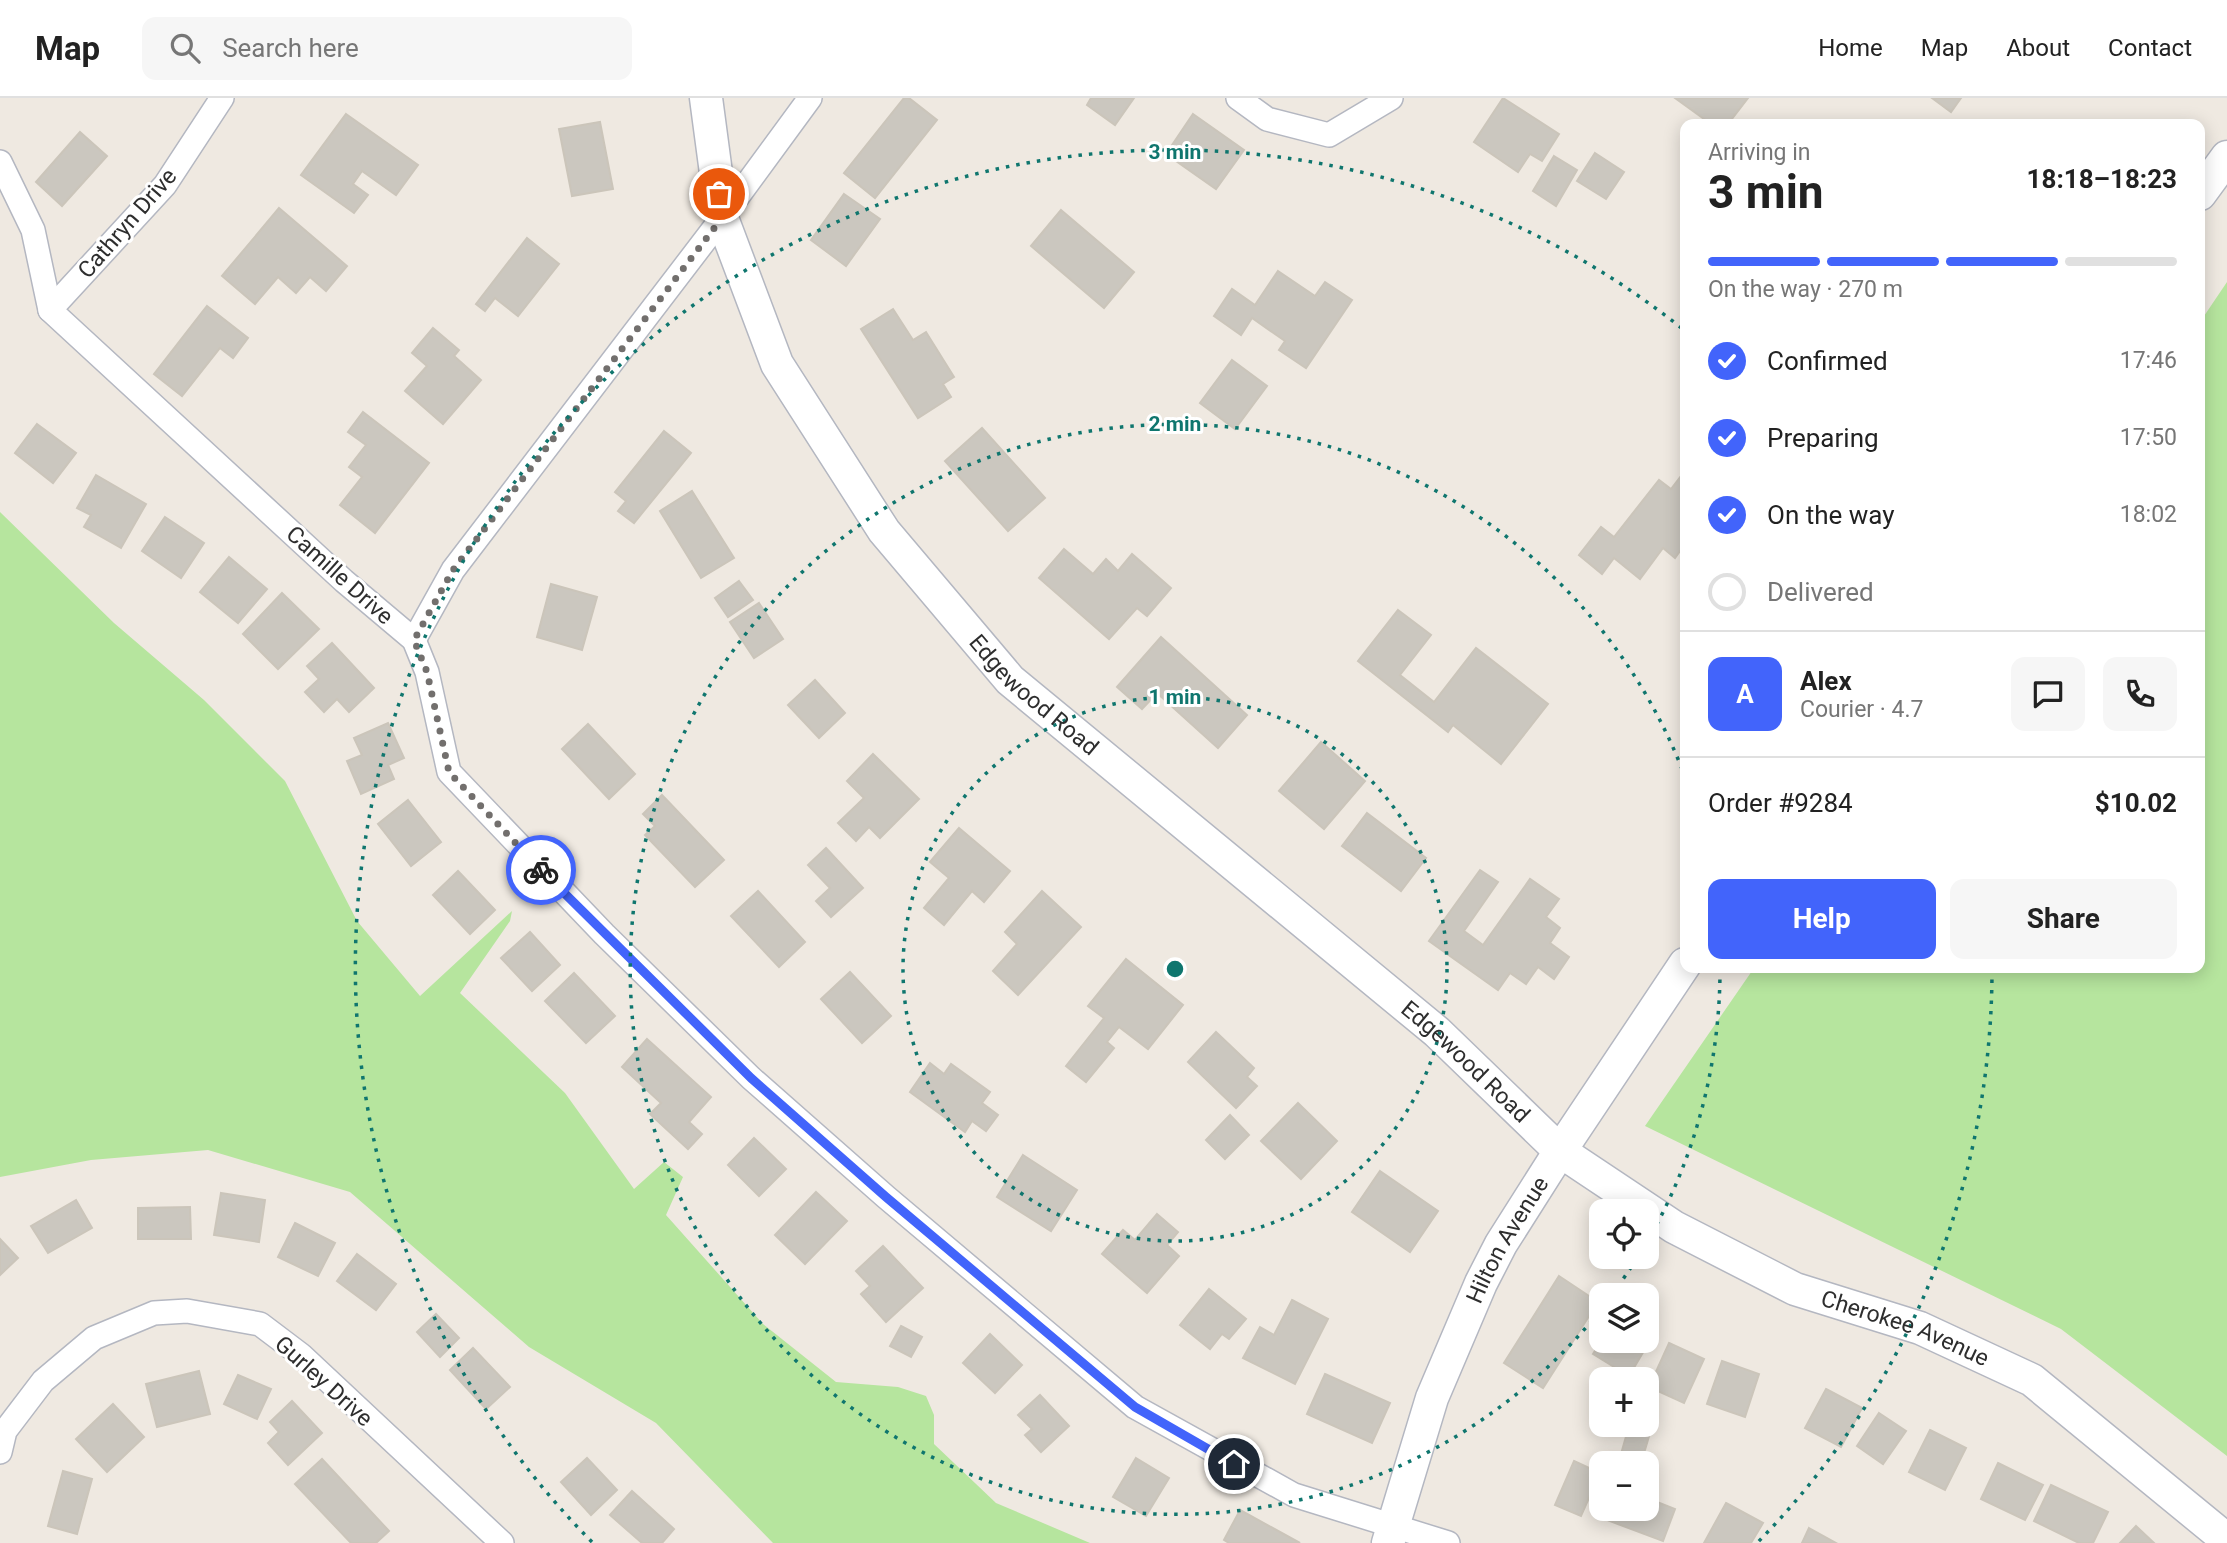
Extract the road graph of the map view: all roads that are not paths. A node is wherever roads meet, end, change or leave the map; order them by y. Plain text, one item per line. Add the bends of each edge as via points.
1 (222, 98) edge
2 (706, 98) edge
3 (810, 98) edge
4 (1238, 98) edge
5 (1391, 98) edge
6 (2227, 157) edge
7 (0, 162) edge
8 (2205, 187) edge
9 (722, 218) junction
10 (50, 310) junction
11 (414, 640) junction
12 (1680, 971) edge
13 (1560, 1151) junction
14 (0, 1452) edge
15 (1390, 1535) edge
16 (2227, 1540) edge
17 (502, 1543) edge
18 (1448, 1543) edge

1 - 10 street, Cathryn Drive via 165,185
2 - 9 street, Edgewood Road
3 - 9 street
4 - 5 street via 1267,119 1329,135
6 - 8 street
7 - 10 street via 33,230
9 - 11 street via 453,570
9 - 13 street, Edgewood Road via 777,364 884,531 1010,680 1437,1032
10 - 11 street, Camille Drive
11 - 15 street, Camille Drive via 427,672 449,772 751,1078 1135,1407 1294,1495
12 - 13 street, Hilton Avenue
13 - 15 street, Hilton Avenue via 1501,1244 1467,1310 1432,1398
13 - 16 street, Cherokee Avenue via 1674,1227 1795,1289 1920,1328 2032,1380
14 - 17 street, Gurley Drive via 5,1431 43,1381 94,1338 154,1313 187,1311 260,1325 301,1354
15 - 18 street, Camille Drive

